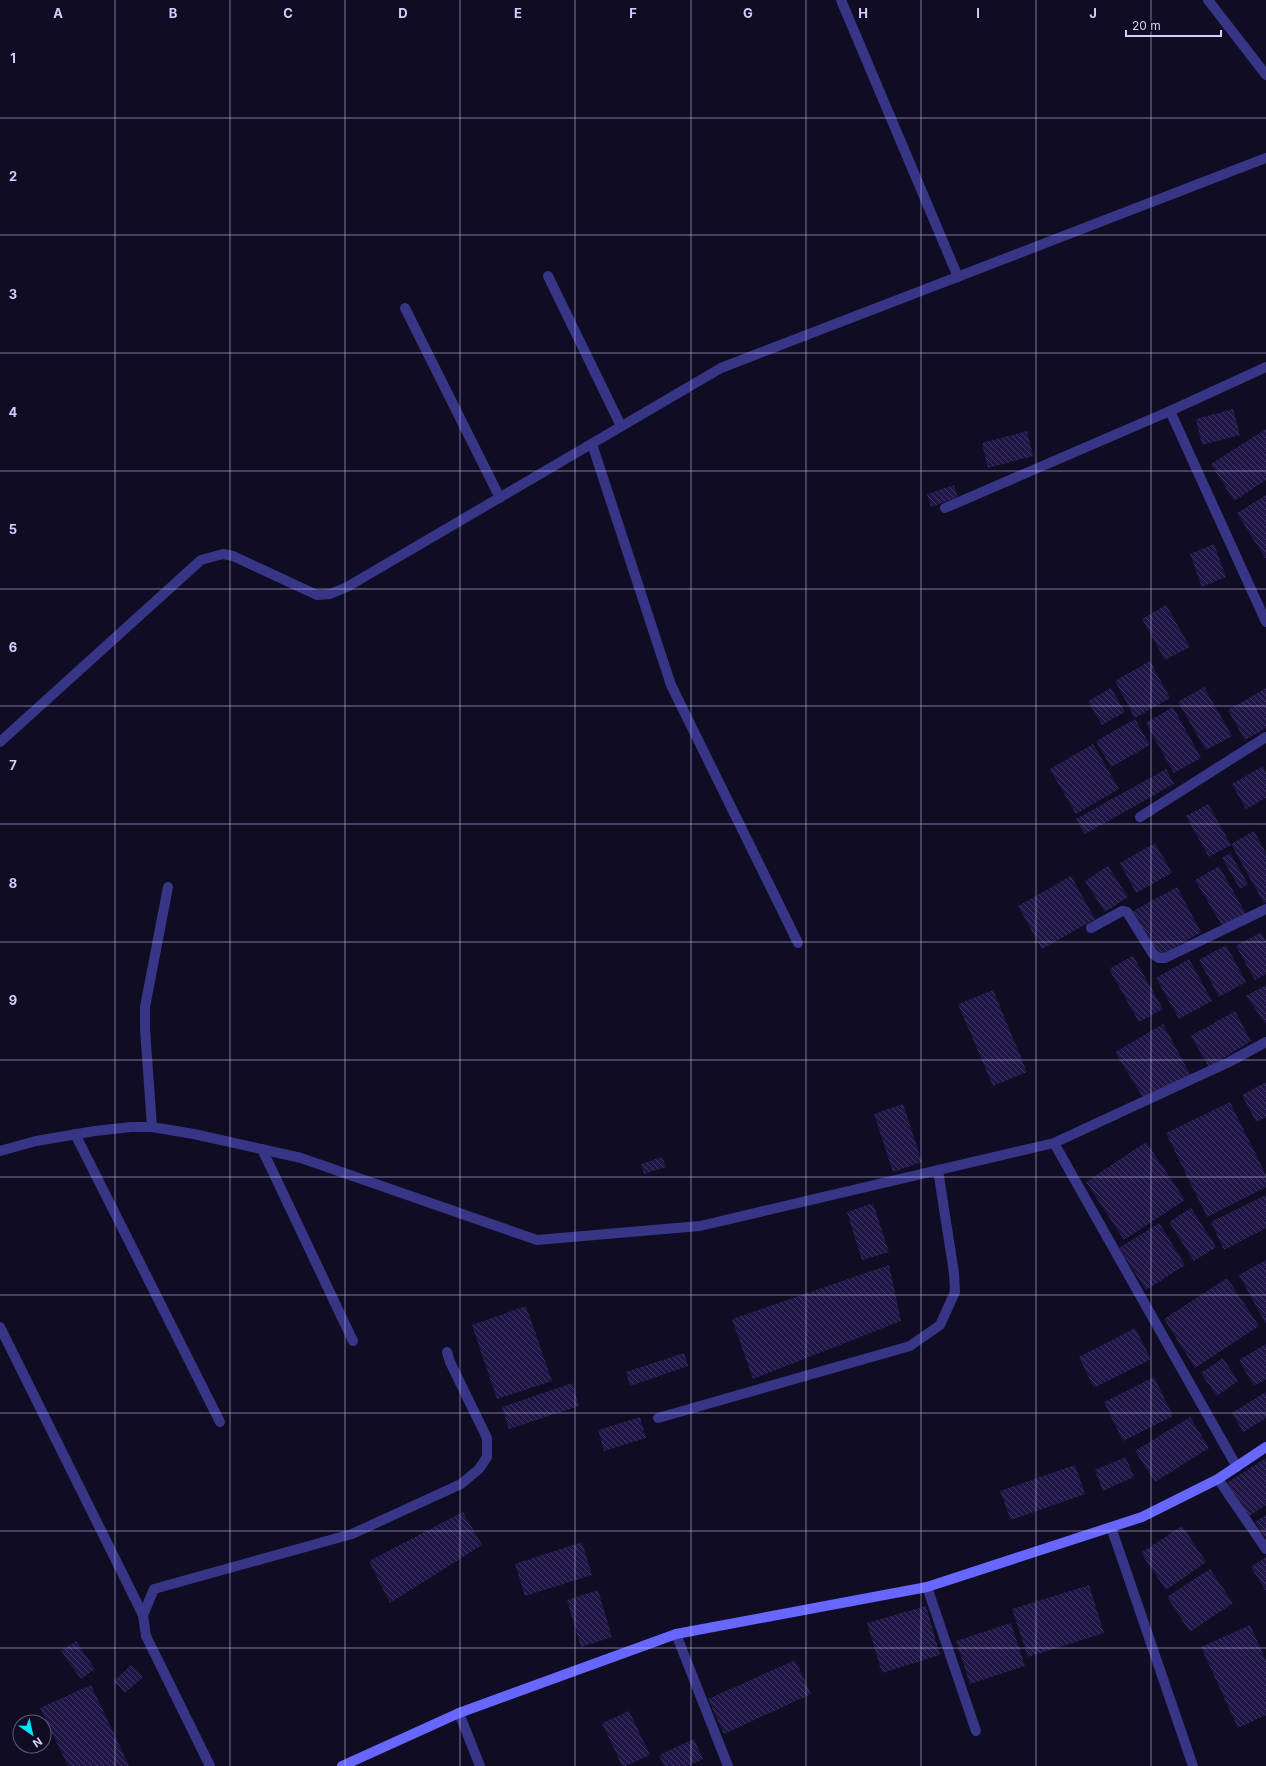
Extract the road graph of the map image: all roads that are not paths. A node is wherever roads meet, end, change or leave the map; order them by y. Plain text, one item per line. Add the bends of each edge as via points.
1 (840, 0) edge
2 (1208, 0) edge
3 (1266, 75) edge
4 (1266, 158) edge
5 (548, 276) dead end
6 (958, 277) junction
7 (405, 308) dead end
8 (1266, 367) edge
9 (1170, 411) junction
10 (621, 426) junction
11 (592, 444) junction
12 (500, 498) junction
13 (945, 508) dead end
14 (1266, 622) edge
15 (1266, 737) edge
16 (0, 742) edge
17 (1140, 817) dead end
18 (168, 888) dead end
19 (1266, 909) edge
20 (1091, 928) dead end
21 (798, 943) dead end
22 (1266, 1042) edge
23 (152, 1127) junction
24 (75, 1134) junction
25 (1054, 1143) junction
26 (262, 1149) junction
27 (0, 1151) edge
28 (938, 1170) junction
29 (0, 1327) edge
30 (353, 1341) dead end
31 (447, 1352) dead end
32 (658, 1418) dead end
33 (220, 1422) dead end
34 (1266, 1447) edge
35 (1237, 1467) junction
36 (1218, 1479) junction
37 (1111, 1527) junction
38 (1266, 1550) edge
39 (928, 1587) junction
40 (144, 1616) junction
41 (676, 1634) junction
42 (459, 1713) junction
43 (976, 1731) dead end
44 (210, 1766) edge
45 (342, 1766) edge
46 (480, 1766) edge
47 (728, 1766) edge
48 (1193, 1766) edge

1 - 6 street
2 - 3 street
4 - 6 street
5 - 10 street
6 - 10 street via 721,368
7 - 12 street
8 - 9 street
9 - 13 street
9 - 14 street
10 - 11 street
11 - 12 street
11 - 21 street via 671,685
12 - 16 street via 347,587 330,594 317,595 233,556 223,554 201,560
15 - 17 street
18 - 23 street via 144,1029
19 - 20 street via 1164,958 1153,954 1127,912 1122,911
22 - 25 street via 1229,1062
23 - 24 street
23 - 26 street
24 - 27 street
24 - 33 street
25 - 28 street
25 - 35 street
26 - 28 street via 301,1158 536,1240 700,1226
26 - 30 street
28 - 32 street via 955,1292 940,1325 910,1346
29 - 40 street
31 - 40 street via 487,1438 487,1457 479,1469 461,1484 352,1534 154,1589
34 - 35 main road
35 - 36 main road
36 - 37 main road via 1142,1517
36 - 38 street
37 - 39 main road
37 - 48 street
39 - 41 main road
39 - 43 street
40 - 44 street via 146,1636
41 - 42 main road
41 - 47 street
42 - 45 main road
42 - 46 street

